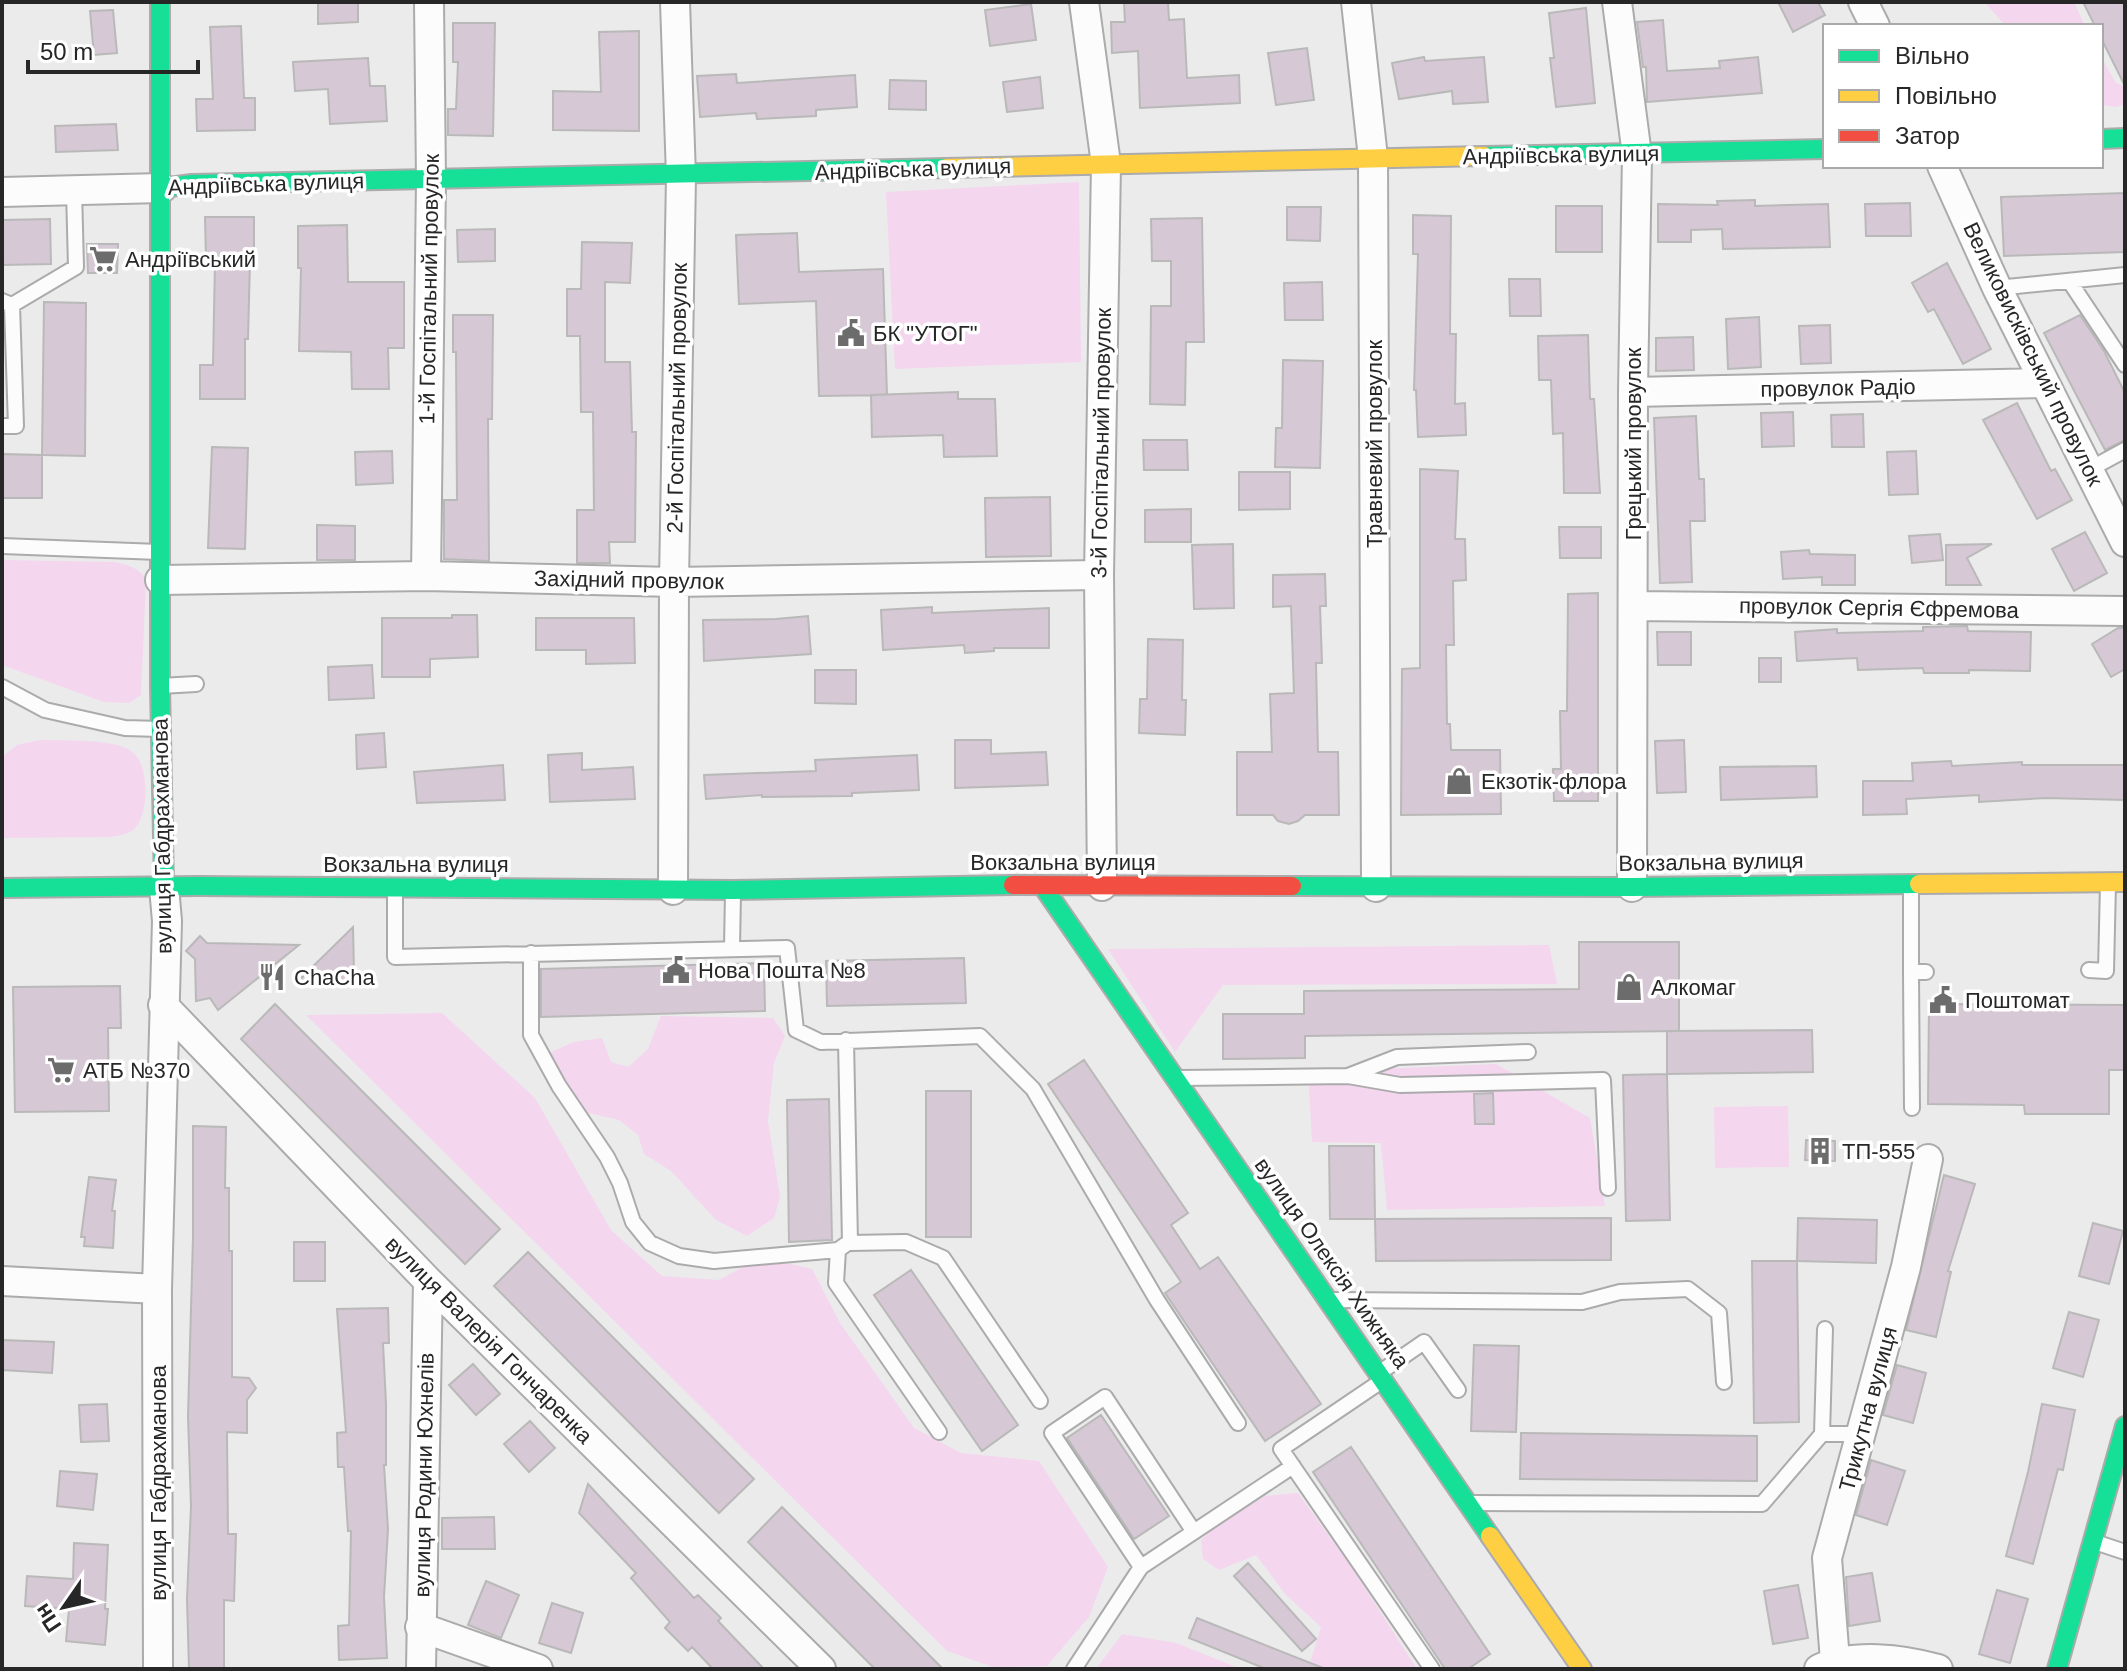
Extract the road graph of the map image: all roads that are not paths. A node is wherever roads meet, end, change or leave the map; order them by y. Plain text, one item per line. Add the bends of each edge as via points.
1 (160, 2) edge
2 (429, 2) edge
3 (675, 2) edge
4 (1084, 2) edge
5 (1356, 2) edge
6 (1617, 2) edge
7 (1863, 2) edge
8 (1874, 24) edge
9 (2125, 138) edge
10 (2103, 139) edge
11 (1823, 149) edge
12 (1637, 155) junction
13 (1373, 158) junction
14 (1106, 164) junction
15 (1943, 168) edge
16 (681, 176) junction
17 (431, 180) junction
18 (162, 188) junction
19 (74, 190) junction
20 (2, 192) edge
21 (2125, 275) edge
22 (2070, 282) junction
23 (1997, 288) junction
24 (7, 303) edge
25 (2125, 365) edge
26 (2043, 383) junction
27 (1633, 392) junction
28 (2, 426) edge
29 (2125, 450) edge
30 (2090, 469) junction
31 (2125, 542) edge
32 (2, 546) edge
33 (160, 552) junction
34 (1099, 575) junction
35 (426, 576) junction
36 (160, 580) junction
37 (674, 582) junction
38 (1633, 606) junction
39 (2125, 611) edge
40 (196, 684) dead end
41 (160, 686) junction
42 (2, 687) edge
43 (160, 729) junction
44 (2116, 882) edge
45 (1911, 884) junction
46 (1042, 885) junction
47 (1102, 886) junction
48 (164, 887) junction
49 (1376, 887) junction
50 (1632, 887) junction
51 (2, 888) edge
52 (395, 888) junction
53 (673, 890) junction
54 (733, 890) junction
55 (732, 948) junction
56 (531, 953) junction
57 (2089, 970) dead end
58 (163, 1005) junction
59 (846, 1040) junction
60 (1528, 1052) dead end
61 (1348, 1076) junction
62 (1175, 1078) junction
63 (1912, 1108) dead end
64 (1928, 1159) dead end
65 (1608, 1188) dead end
66 (844, 1246) junction
67 (2, 1281) edge
68 (428, 1281) junction
69 (157, 1289) junction
70 (1328, 1300) junction
71 (1825, 1329) dead end
72 (1381, 1377) junction
73 (1724, 1382) dead end
74 (1458, 1390) dead end
75 (1040, 1401) dead end
76 (1238, 1423) dead end
77 (2125, 1426) edge
78 (939, 1432) dead end
79 (1822, 1434) junction
80 (1862, 1434) junction
81 (1293, 1466) junction
82 (1467, 1503) junction
83 (1194, 1532) junction
84 (2092, 1542) junction
85 (2125, 1552) edge
86 (1141, 1567) junction
87 (420, 1627) junction
88 (1826, 1665) edge
89 (158, 1669) edge
90 (421, 1669) edge
91 (538, 1669) edge
92 (821, 1669) edge
93 (1074, 1669) edge
94 (1432, 1669) edge
95 (1582, 1669) edge
96 (1938, 1669) edge
97 (2057, 1669) edge

1 - 18 street, вулиця Габдрахманова
2 - 17 street, 1-й Госпітальний провулок
3 - 16 street, 2-й Госпітальний провулок
4 - 14 street, 3-й Госпітальний провулок
5 - 13 street, Травневий провулок
6 - 12 street, Грецький провулок
7 - 8 street
9 - 10 street
11 - 12 street, Андріївська вулиця
12 - 13 street, Андріївська вулиця
12 - 27 street, Грецький провулок
13 - 14 street, Андріївська вулиця
13 - 49 street, Травневий провулок
14 - 16 street, Андріївська вулиця
14 - 34 street, 3-й Госпітальний провулок
15 - 23 street, Великовисківський провулок
16 - 17 street, Андріївська вулиця
16 - 37 street, 2-й Госпітальний провулок
17 - 18 street, Андріївська вулиця
17 - 35 street, 1-й Госпітальний провулок
18 - 19 street, Андріївська вулиця
18 - 33 street, вулиця Габдрахманова
19 - 20 street, Андріївська вулиця
19 - 24 lane via 76,267
21 - 22 lane
22 - 23 lane
22 - 25 lane
23 - 26 street, Великовисківський провулок
24 - 28 lane via 16,426
26 - 27 street, провулок Радіо
26 - 30 street, Великовисківський провулок
27 - 38 street, Грецький провулок
29 - 30 lane
30 - 31 street, Великовисківський провулок
32 - 33 lane
33 - 36 street, вулиця Габдрахманова
34 - 37 street, Західний провулок
34 - 47 street, 3-й Госпітальний провулок
35 - 36 street, Західний провулок
35 - 37 street, Західний провулок
36 - 41 street, вулиця Габдрахманова
37 - 53 street, 2-й Госпітальний провулок
38 - 39 street, провулок Сергія Єфремова
38 - 50 street, Грецький провулок
40 - 41 lane
41 - 43 street, вулиця Габдрахманова
42 - 43 lane via 45,710 125,728
43 - 48 street, вулиця Габдрахманова
44 - 45 street, Вокзальна вулиця
44 - 57 lane via 2106,971
45 - 50 street, Вокзальна вулиця
45 - 63 lane via 1919,972
46 - 47 street, Вокзальна вулиця
46 - 54 street, Вокзальна вулиця
46 - 62 street, вулиця Олексія Хижняка
47 - 49 street, Вокзальна вулиця
48 - 51 street, Вокзальна вулиця
48 - 52 street, Вокзальна вулиця
48 - 58 street, вулиця Габдрахманова
49 - 50 street, Вокзальна вулиця
52 - 53 street, Вокзальна вулиця
52 - 56 lane via 395,957
53 - 54 street, Вокзальна вулиця
54 - 55 lane
55 - 56 lane
55 - 59 lane via 787,948 796,1030 821,1042
56 - 66 lane via 531,1035 607,1157 633,1222 650,1243 679,1256 714,1261
58 - 68 street, вулиця Валерія Гончаренка
58 - 69 street, вулиця Габдрахманова
59 - 66 lane
59 - 76 lane via 980,1036 1033,1089 1157,1300
60 - 61 lane via 1397,1057
61 - 62 lane
61 - 65 lane via 1400,1085 1603,1080
62 - 70 street, вулиця Олексія Хижняка
64 - 80 street, Трикутна вулиця
66 - 75 lane via 906,1242 943,1258
66 - 78 lane via 836,1283
67 - 69 street
68 - 87 street, вулиця Родини Юхнелів
68 - 92 street, вулиця Валерія Гончаренка
69 - 89 street, вулиця Габдрахманова
70 - 72 street, вулиця Олексія Хижняка
70 - 73 lane via 1582,1302 1620,1292 1688,1289 1719,1313
71 - 79 lane
72 - 74 lane via 1424,1342
72 - 81 lane via 1281,1449
72 - 82 street, вулиця Олексія Хижняка
77 - 84 street
79 - 80 lane
79 - 82 lane via 1762,1504
80 - 88 street, Трикутна вулиця via 1827,1558
81 - 83 lane
81 - 94 lane
82 - 95 street, вулиця Олексія Хижняка
83 - 86 lane
83 - 86 lane via 1105,1397 1052,1433
84 - 85 lane
84 - 97 street
86 - 93 lane
87 - 90 street, вулиця Родини Юхнелів
87 - 91 street
88 - 96 street via 1906,1662

